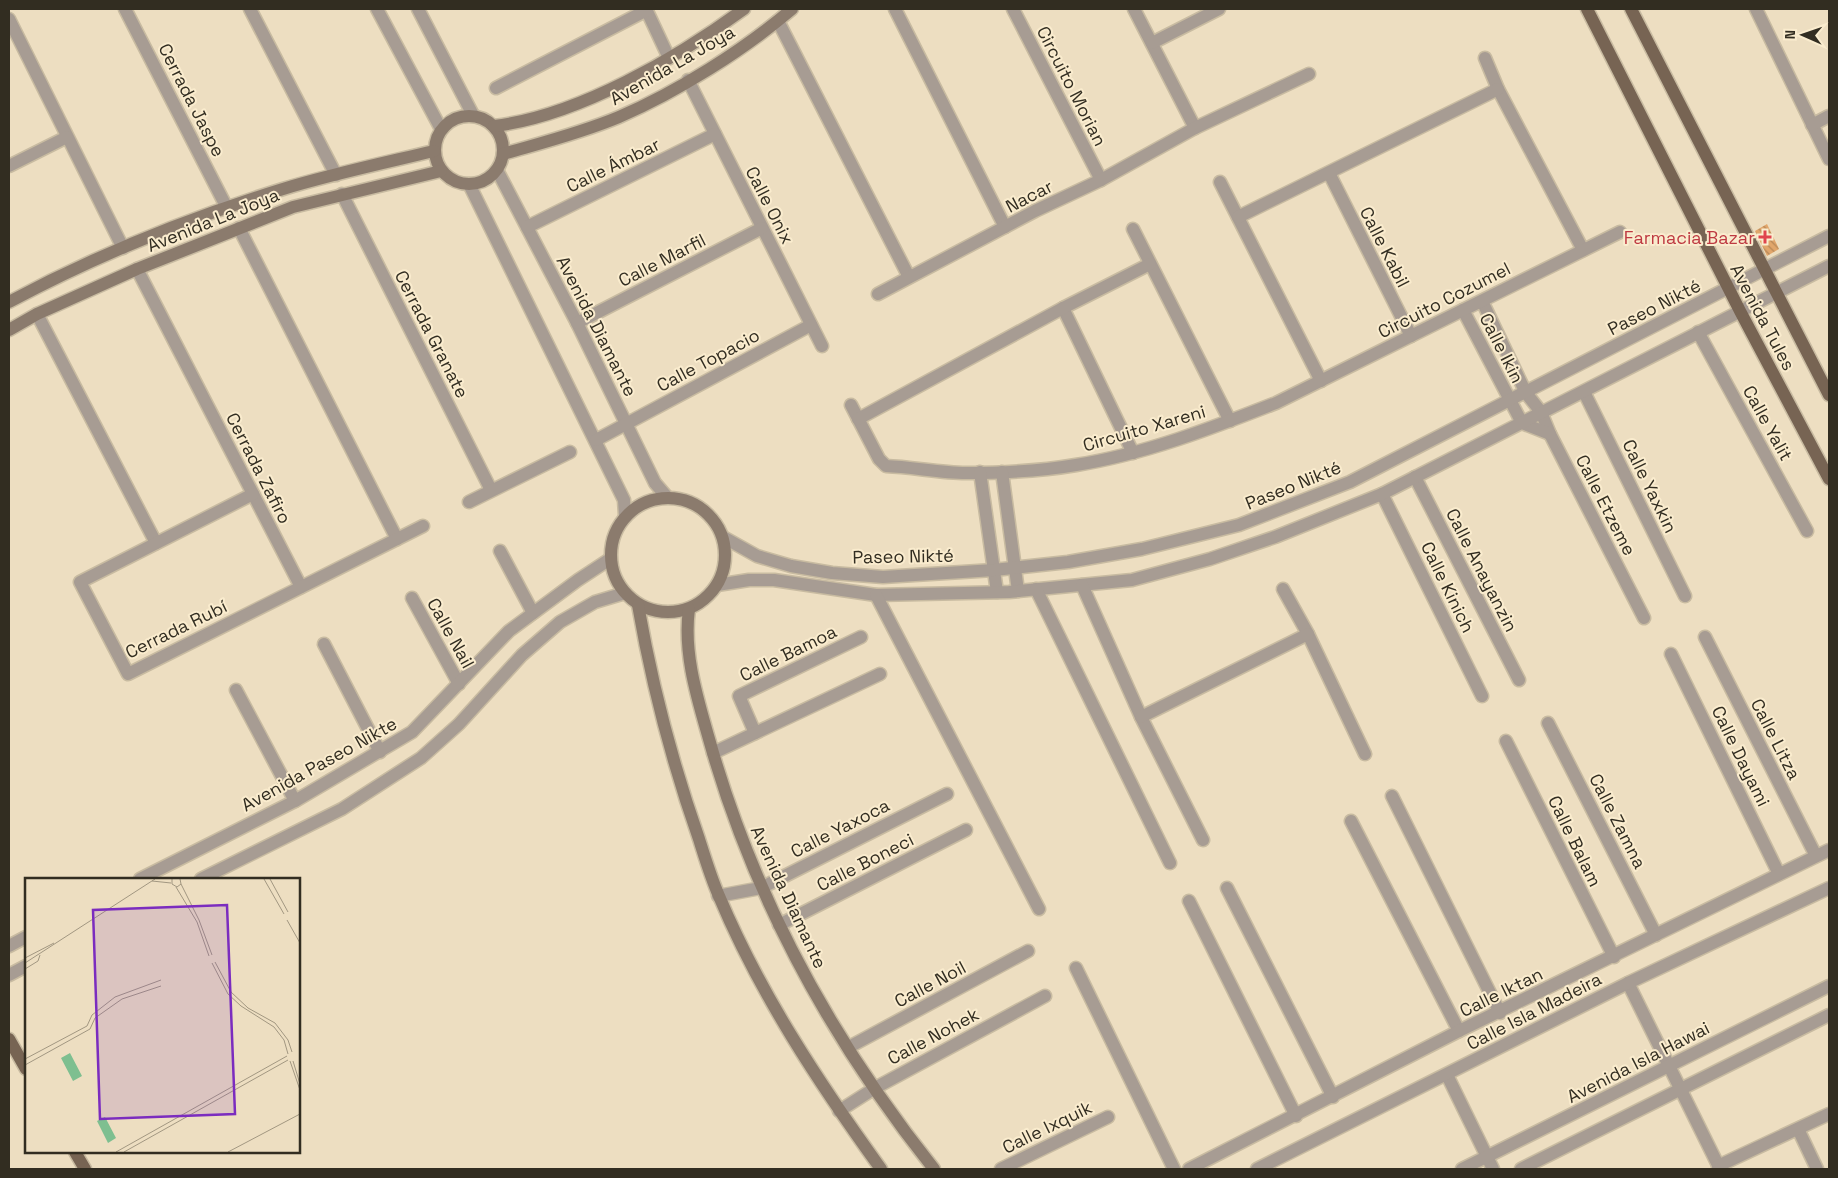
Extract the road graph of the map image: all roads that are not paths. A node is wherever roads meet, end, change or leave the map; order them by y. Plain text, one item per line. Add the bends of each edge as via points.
1 (125, 9) edge
2 (250, 9) edge
3 (377, 9) edge
4 (418, 9) edge
5 (744, 9) edge
6 (792, 9) edge
7 (894, 9) edge
8 (1013, 9) edge
9 (1134, 9) edge
10 (1219, 9) edge
11 (1587, 9) edge
12 (1631, 9) edge
13 (1756, 9) edge
14 (646, 10) edge
15 (9, 19) edge
16 (778, 21) junction
17 (1152, 43) junction
18 (669, 58) junction
19 (1485, 58) dead end
20 (1309, 74) dead end
21 (688, 80) junction
22 (496, 88) dead end
23 (1498, 89) junction
24 (473, 115) junction
25 (1829, 116) edge
26 (1812, 125) junction
27 (494, 126) junction
28 (441, 128) junction
29 (1195, 128) junction
30 (715, 134) junction
31 (67, 136) junction
32 (434, 151) junction
33 (503, 154) junction
34 (1829, 160) edge
35 (9, 166) edge
36 (497, 170) junction
37 (442, 171) junction
38 (1329, 173) junction
39 (336, 175) junction
40 (1101, 180) junction
41 (1220, 182) dead end
42 (469, 184) junction
43 (342, 194) junction
44 (228, 208) junction
45 (1238, 217) junction
46 (527, 227) junction
47 (1005, 227) junction
48 (239, 228) junction
49 (762, 228) junction
50 (1133, 229) dead end
51 (1620, 232) dead end
52 (1829, 236) edge
53 (123, 248) junction
54 (1583, 250) junction
55 (1150, 264) junction
56 (1829, 266) edge
57 (137, 269) junction
58 (1766, 269) junction
59 (910, 277) junction
60 (1729, 288) junction
61 (1777, 293) junction
62 (878, 294) dead end
63 (1482, 301) junction
64 (9, 302) edge
65 (1063, 308) junction
66 (1463, 310) junction
67 (1740, 311) junction
68 (38, 314) junction
69 (577, 322) junction
70 (811, 325) junction
71 (9, 330) edge
72 (1698, 332) junction
73 (1411, 336) junction
74 (822, 346) dead end
75 (1321, 381) junction
76 (1526, 392) junction
77 (1584, 392) junction
78 (1829, 395) edge
79 (1510, 401) junction
80 (851, 405) dead end
81 (1541, 412) junction
82 (858, 419) junction
83 (1230, 421) junction
84 (627, 423) junction
85 (1522, 423) junction
86 (1550, 434) junction
87 (596, 440) junction
88 (570, 452) dead end
89 (1133, 453) junction
90 (980, 472) junction
91 (1002, 472) junction
92 (1415, 477) junction
93 (1829, 479) edge
94 (491, 490) junction
95 (253, 494) junction
96 (1382, 494) junction
97 (667, 497) junction
98 (469, 502) dead end
99 (625, 516) junction
100 (423, 526) dead end
101 (1807, 531) dead end
102 (723, 537) junction
103 (397, 539) junction
104 (156, 543) junction
105 (500, 551) dead end
106 (610, 559) junction
107 (1015, 567) junction
108 (994, 570) junction
109 (717, 585) junction
110 (1082, 585) junction
111 (300, 587) junction
112 (1284, 589) dead end
113 (1036, 590) junction
114 (1018, 591) junction
115 (997, 592) junction
116 (625, 594) junction
117 (876, 595) junction
118 (1685, 596) dead end
119 (412, 598) dead end
120 (638, 605) junction
121 (689, 609) junction
122 (533, 613) junction
123 (1644, 618) dead end
124 (1308, 634) junction
125 (861, 636) dead end
126 (1705, 637) dead end
127 (324, 644) dead end
128 (1671, 654) dead end
129 (880, 674) dead end
130 (1519, 680) dead end
131 (459, 684) junction
132 (236, 690) dead end
133 (1482, 696) dead end
134 (1140, 718) junction
135 (1548, 723) dead end
136 (755, 733) junction
137 (1506, 741) dead end
138 (380, 752) junction
139 (713, 753) junction
140 (1365, 754) dead end
141 (947, 794) dead end
142 (1392, 796) dead end
143 (295, 801) junction
144 (1351, 821) dead end
145 (966, 830) dead end
146 (1202, 840) dead end
147 (1829, 850) edge
148 (1816, 856) junction
149 (1170, 863) dead end
150 (1779, 874) junction
151 (142, 878) edge
152 (203, 878) edge
153 (762, 888) junction
154 (1227, 888) dead end
155 (1829, 888) edge
156 (718, 896) junction
157 (1189, 901) dead end
158 (1040, 910) dead end
159 (779, 926) junction
160 (1656, 935) junction
161 (25, 938) edge
162 (9, 946) edge
163 (1028, 951) dead end
164 (1614, 957) junction
165 (25, 967) edge
166 (1076, 968) dead end
167 (9, 975) edge
168 (1628, 983) junction
169 (1829, 986) edge
170 (1045, 996) dead end
171 (1500, 1013) junction
172 (1829, 1015) edge
173 (1459, 1031) junction
174 (9, 1039) edge
175 (849, 1047) junction
176 (1669, 1066) junction
177 (25, 1067) edge
178 (1447, 1075) junction
179 (874, 1088) junction
180 (1680, 1089) junction
181 (1332, 1097) junction
182 (839, 1110) junction
183 (1829, 1114) edge
184 (1296, 1116) junction
185 (1108, 1117) dead end
186 (1798, 1129) junction
187 (76, 1153) edge
188 (1487, 1157) junction
189 (1719, 1167) edge
190 (85, 1169) edge
191 (881, 1169) edge
192 (934, 1169) edge
193 (1001, 1169) edge
194 (1174, 1169) edge
195 (1189, 1169) edge
196 (1257, 1169) edge
197 (1462, 1169) edge
198 (1493, 1169) edge
199 (1521, 1169) edge
200 (1817, 1169) edge

1 - 44 street, Cerrada Jaspe
2 - 39 street
3 - 28 street
4 - 24 street
5 - 18 street, Avenida La Joya
6 - 16 street, Avenida La Joya
7 - 47 street
8 - 40 street, Circuito Morian
9 - 17 street
10 - 17 street
11 - 60 main road, Avenida Tules
12 - 58 main road, Avenida Tules
13 - 26 street
14 - 18 street
14 - 22 street
15 - 31 street
16 - 21 street, Avenida La Joya
16 - 59 street
17 - 29 street
18 - 27 street, Avenida La Joya via 563,110 517,124
19 - 23 street
20 - 29 street, Nacar
21 - 30 street, Calle Onix
21 - 33 street, Avenida La Joya via 619,117
23 - 38 street
23 - 54 street
24 - 27 street
24 - 28 street via 456,118
25 - 26 street
26 - 34 street
27 - 33 street via 500,135
28 - 32 street via 435,139
29 - 40 street, Nacar
30 - 46 street, Calle Ámbar
30 - 49 street, Calle Onix
31 - 35 street
31 - 53 street
32 - 37 street
32 - 39 street, Avenida La Joya
33 - 36 street
36 - 42 street via 489,178
36 - 46 street, Avenida Diamante
37 - 42 street via 459,183
37 - 43 street, Avenida La Joya
38 - 45 street
38 - 73 street, Calle Kabil
39 - 44 street, Avenida La Joya
40 - 47 street, Nacar
41 - 45 street
42 - 87 street
43 - 48 street, Avenida La Joya via 293,207
43 - 94 street, Cerrada Granate
44 - 53 street, Avenida La Joya
45 - 75 street
46 - 69 street, Avenida Diamante
47 - 59 street, Nacar
48 - 57 street, Avenida La Joya
48 - 103 street
49 - 69 street, Calle Marfil
49 - 70 street, Calle Onix
50 - 55 street, Circuito Xareni
51 - 54 street, Circuito Cozumel
52 - 58 street, Paseo Nikté
53 - 64 street, Avenida La Joya
54 - 63 street, Circuito Cozumel
55 - 65 street
55 - 83 street, Circuito Xareni
56 - 61 street, Paseo Nikté
57 - 68 street, Avenida La Joya
57 - 95 street, Cerrada Zafiro
58 - 60 street, Paseo Nikté
58 - 61 main road, Avenida Tules
59 - 62 street, Nacar
60 - 67 main road, Avenida Tules
60 - 76 street, Paseo Nikté
61 - 67 street, Paseo Nikté
61 - 78 main road, Avenida Tules
63 - 66 street, Circuito Cozumel
63 - 76 street, Calle Ikin
65 - 82 street
65 - 89 street
66 - 73 street, Circuito Cozumel
66 - 79 street, Calle Ikin
67 - 72 street, Paseo Nikté
67 - 93 main road, Avenida Tules
68 - 71 street, Avenida La Joya
68 - 104 street
69 - 84 street, Avenida Diamante
70 - 74 street, Calle Onix
70 - 84 street, Calle Topacio
72 - 77 street, Paseo Nikté
72 - 101 street, Calle Yalit
73 - 75 street, Circuito Cozumel
75 - 83 street, Circuito Cozumel
76 - 79 street, Paseo Nikté
76 - 81 street, Calle Ikin
77 - 81 street, Paseo Nikté
77 - 118 street, Calle Yaxkin
79 - 85 street, Calle Ikin
79 - 107 street, Paseo Nikté via 1350,482 1239,525 1142,549
80 - 82 street, Circuito Xareni
81 - 85 street, Paseo Nikté
81 - 86 street
82 - 90 street, Circuito Xareni via 878,459 886,466
83 - 89 street, Circuito Xareni
84 - 87 street, Calle Topacio
84 - 97 street, Avenida Diamante via 655,483
85 - 86 street
85 - 92 street, Paseo Nikté
86 - 123 street, Calle Etzeme
87 - 99 street via 624,500
88 - 94 street
89 - 91 street, Circuito Xareni via 1076,465
90 - 91 street, Circuito Xareni
90 - 108 street
91 - 107 street
92 - 96 street, Paseo Nikté
92 - 130 street, Calle Anayanzin
94 - 98 street
95 - 104 street, Cerrada Rubí
95 - 111 street, Cerrada Zafiro
96 - 110 street, Paseo Nikté via 1210,559 1132,580
96 - 133 street, Calle Kinich
97 - 99 street via 651,499
97 - 102 street via 685,499 701,507 714,520
99 - 106 street via 617,528
100 - 103 street
102 - 108 street, Paseo Nikté via 757,556 832,573 883,577
102 - 109 street via 726,553 724,570
103 - 111 street
104 - 111 street, Cerrada Rubí via 80,582 128,674
105 - 122 street
106 - 116 street
106 - 122 street, Avenida Paseo Nikte
107 - 108 street, Paseo Nikté
107 - 114 street
108 - 115 street
109 - 117 street, Paseo Nikté via 774,580
109 - 121 street via 706,598
110 - 113 street, Paseo Nikté
110 - 134 street
112 - 124 street
113 - 114 street, Paseo Nikté
113 - 149 street
114 - 115 street, Paseo Nikté
115 - 117 street, Paseo Nikté
116 - 120 street
116 - 152 street via 594,602 560,622 522,655 459,724 421,758 342,809
117 - 158 street
119 - 131 street, Calle Nail
120 - 121 street via 672,613
120 - 156 street via 654,693 670,753
121 - 139 street, Avenida Diamante via 686,629 689,662
122 - 131 street, Avenida Paseo Nikte via 509,631
124 - 134 street
124 - 140 street
125 - 136 street, Calle Bamoa via 739,696
126 - 148 street, Calle Litza
127 - 138 street
128 - 150 street, Calle Dayami
129 - 136 street
131 - 138 street, Avenida Paseo Nikte via 412,732
132 - 143 street
134 - 146 street
135 - 160 street, Calle Zamna
136 - 139 street
137 - 164 street, Calle Balam
138 - 143 street, Avenida Paseo Nikte
139 - 153 street, Avenida Diamante via 736,825
141 - 153 street, Calle Yaxoca
142 - 171 street
143 - 151 street, Avenida Paseo Nikte
144 - 173 street
145 - 159 street, Calle Boneci
147 - 148 street, Calle Iktan
148 - 150 street, Calle Iktan
150 - 160 street, Calle Iktan
153 - 156 street, Calle Yaxoca
153 - 159 street, Avenida Diamante
154 - 181 street
155 - 168 street, Calle Isla Madeira
156 - 182 street via 775,1009
157 - 184 street
159 - 175 street, Avenida Diamante
160 - 164 street, Calle Iktan
161 - 162 street
163 - 175 street, Calle Noil
164 - 171 street, Calle Iktan
165 - 167 street
166 - 194 street
168 - 176 street
168 - 178 street, Calle Isla Madeira
169 - 176 street, Avenida Isla Hawai
170 - 179 street, Calle Nohek
171 - 173 street, Calle Iktan
172 - 180 street
173 - 181 street, Calle Iktan
174 - 177 main road
175 - 179 street, Avenida Diamante
176 - 180 street
176 - 188 street, Avenida Isla Hawai
178 - 188 street
178 - 196 street, Calle Isla Madeira
179 - 182 street, Calle Nohek
179 - 192 street, Avenida Diamante
180 - 189 street
180 - 199 street
181 - 184 street, Calle Iktan
182 - 191 street
183 - 186 street
184 - 195 street, Calle Iktan
185 - 193 street, Calle Ixquik
186 - 189 street
186 - 200 street
187 - 190 main road
188 - 197 street, Avenida Isla Hawai
188 - 198 street

